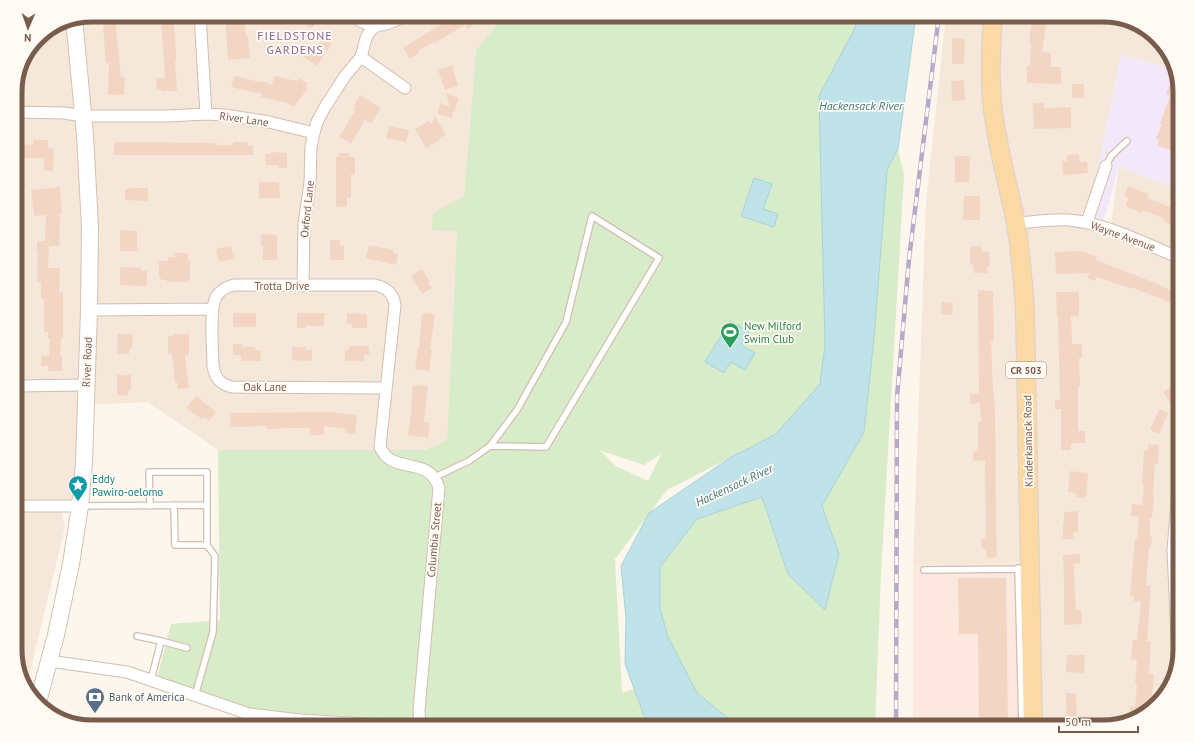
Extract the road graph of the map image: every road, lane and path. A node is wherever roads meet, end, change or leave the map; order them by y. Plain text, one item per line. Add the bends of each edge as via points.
1 (200, 22) edge
2 (361, 22) edge
3 (392, 22) edge
4 (993, 22) edge
5 (75, 24) edge
6 (376, 26) junction
7 (361, 57) junction
8 (405, 88) dead end
9 (22, 112) edge
10 (206, 114) junction
11 (83, 116) junction
12 (314, 132) junction
13 (1127, 141) dead end
14 (1106, 166) joint
15 (1087, 222) junction
16 (1016, 223) junction
17 (1173, 255) edge
18 (303, 286) junction
19 (213, 309) junction
20 (89, 310) junction
21 (86, 385) junction
22 (22, 386) edge
23 (386, 388) junction
24 (490, 446) junction
25 (434, 477) junction
26 (174, 505) junction
27 (207, 505) junction
28 (22, 506) edge
29 (80, 506) junction
30 (150, 506) junction
31 (207, 545) junction
32 (1024, 569) junction
33 (924, 570) dead end
34 (137, 636) dead end
35 (161, 641) junction
36 (187, 648) dead end
37 (49, 661) junction
38 (151, 680) junction
39 (39, 696) edge
40 (195, 696) junction
41 (249, 714) junction
42 (259, 720) edge
43 (300, 720) edge
44 (420, 720) edge
45 (1022, 720) edge
46 (1033, 720) edge

1 - 10 street
2 - 6 street
3 - 6 street
4 - 16 main road, Kinderkamack Road / CR 503 via 993,110
5 - 11 main road, River Road
6 - 7 street via 366,38
7 - 8 street
7 - 12 street via 325,107
9 - 11 street, River Lane
10 - 11 street, River Lane
10 - 12 street, River Lane via 245,118
11 - 20 main road, River Road via 90,219
12 - 18 street, Oxford Lane via 304,224
13 - 14 lane via 1111,156
14 - 15 street
15 - 16 street, Wayne Avenue via 1067,220
15 - 17 street, Wayne Avenue
16 - 32 main road, Kinderkamack Road / CR 503 via 1022,262 1025,312
18 - 19 street, Trotta Drive via 234,285 220,292
18 - 23 street, Trotta Drive via 375,285 389,291 395,305
19 - 20 street
19 - 23 street, Oak Lane via 214,374 224,385
20 - 21 main road, River Road
21 - 22 street
21 - 29 main road, River Road
23 - 25 street via 380,442 382,452 390,460 426,470
24 - 24 lane via 546,448 659,258 592,216 566,322 517,410
24 - 25 lane via 469,461
25 - 44 street, Columbia Street via 439,488 419,702
26 - 27 lane
26 - 30 lane
26 - 31 lane via 175,545
27 - 30 lane via 207,472 149,472
27 - 31 lane
28 - 29 street
29 - 30 lane
29 - 37 main road, River Road via 71,564
31 - 40 lane via 215,556 214,632
32 - 33 lane
32 - 45 lane
32 - 46 main road, Kinderkamack Road / CR 503
34 - 35 lane
35 - 36 lane
35 - 38 lane
37 - 38 street via 127,672
37 - 39 main road, River Road
38 - 40 street
40 - 41 street
41 - 42 lane
41 - 43 street

